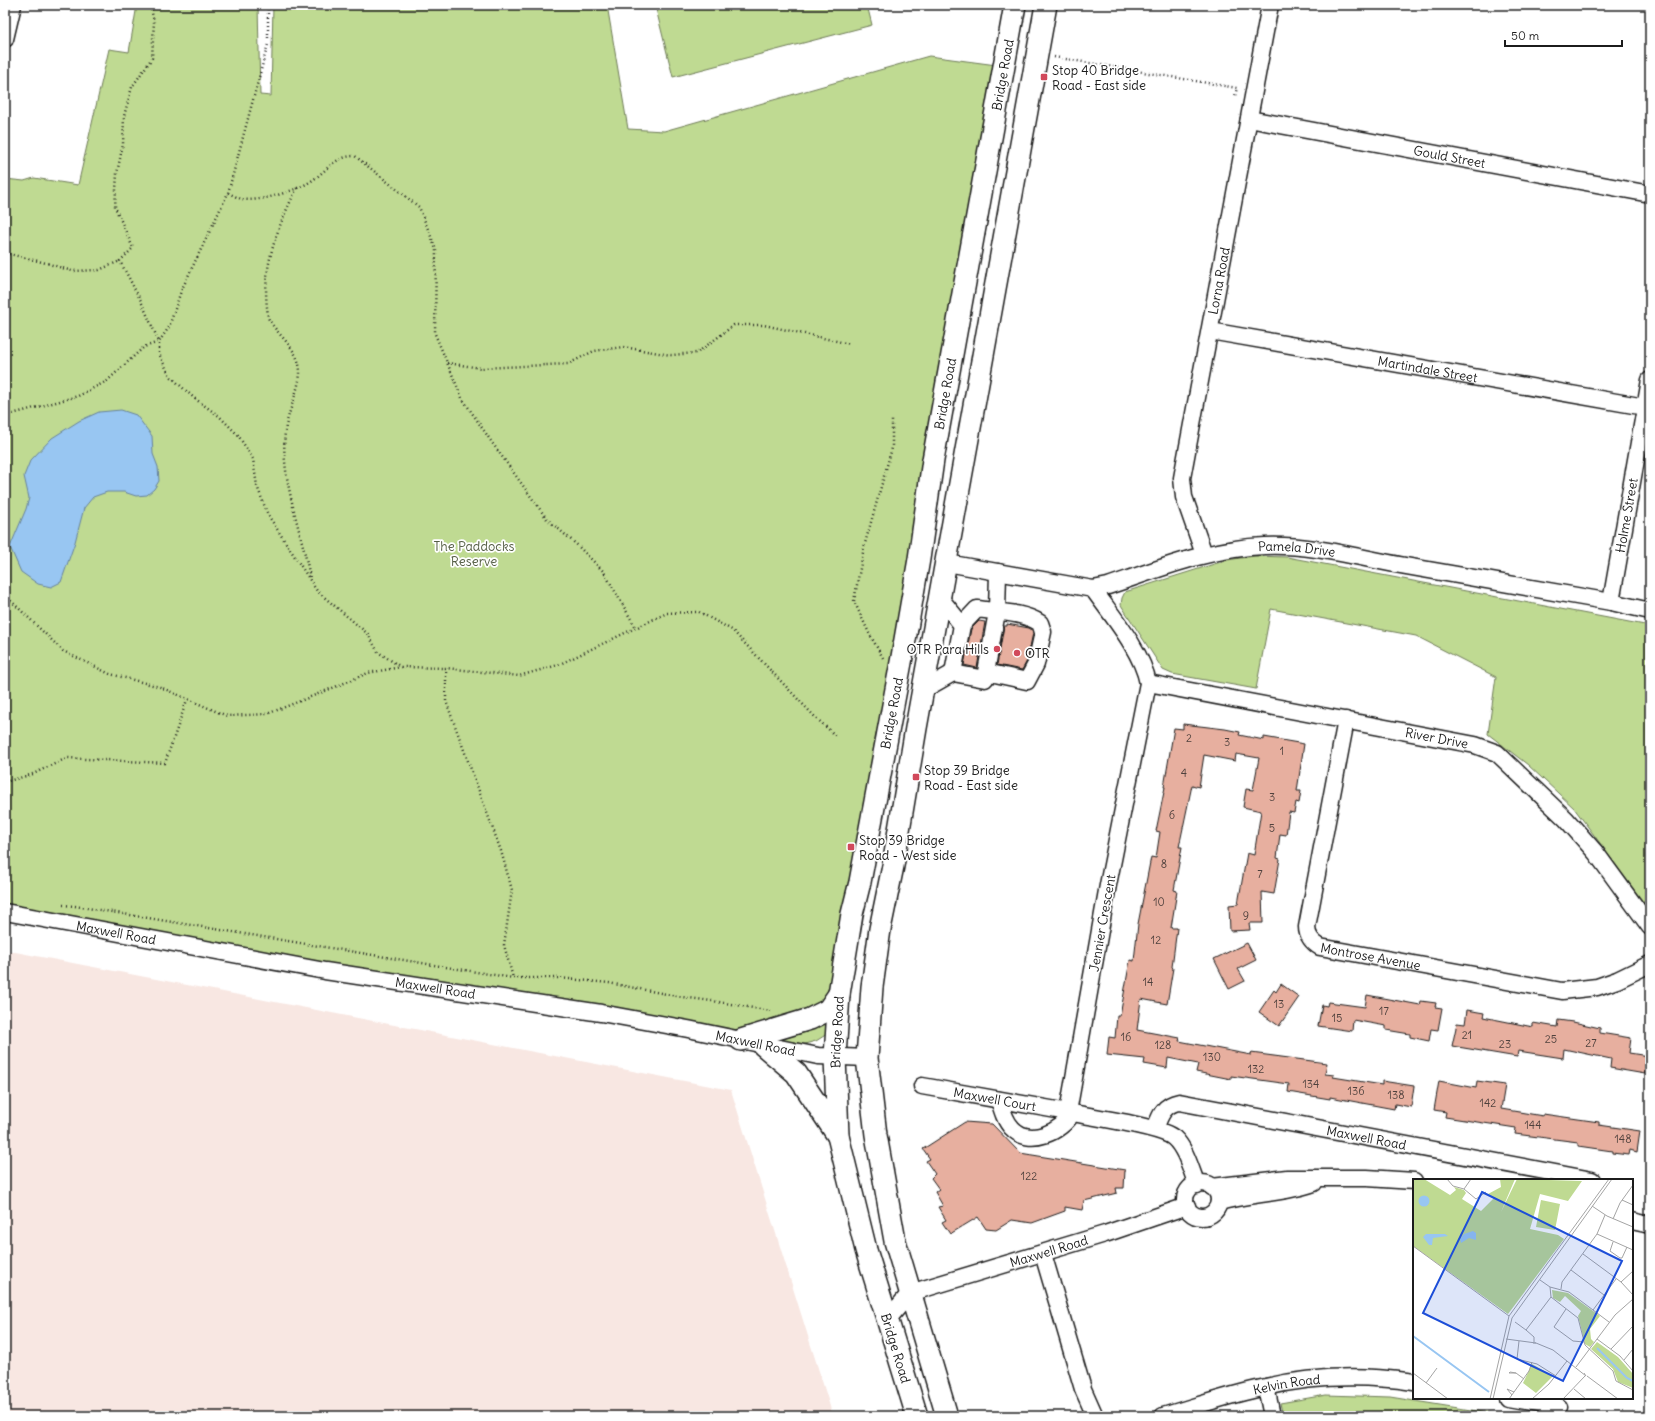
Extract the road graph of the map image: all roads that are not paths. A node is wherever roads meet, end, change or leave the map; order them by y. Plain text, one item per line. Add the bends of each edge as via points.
1 (13, 5) edge
2 (1015, 5) edge
3 (1046, 5) edge
4 (1270, 5) edge
5 (5, 39) edge
6 (1249, 120) junction
7 (1650, 194) edge
8 (1210, 331) junction
9 (1650, 380) edge
10 (1645, 407) junction
11 (1204, 554) junction
12 (919, 559) junction
13 (947, 564) junction
14 (998, 572) junction
15 (1093, 589) junction
16 (940, 598) junction
17 (1611, 602) junction
18 (1650, 611) edge
19 (997, 612) junction
20 (962, 625) junction
21 (986, 672) junction
22 (953, 673) junction
23 (1148, 683) junction
24 (923, 690) junction
25 (1346, 720) junction
26 (5, 912) edge
27 (1650, 927) edge
28 (1650, 964) edge
29 (839, 994) junction
30 (741, 1040) junction
31 (763, 1045) junction
32 (835, 1057) junction
33 (867, 1058) junction
34 (922, 1086) dead end
35 (999, 1100) junction
36 (1070, 1112) junction
37 (1155, 1129) junction
38 (838, 1136) junction
39 (1327, 1178) junction
40 (1587, 1179) edge
41 (1413, 1181) edge
42 (1204, 1186) junction
43 (1219, 1202) junction
44 (1187, 1206) junction
45 (1633, 1221) edge
46 (1650, 1225) edge
47 (1043, 1254) junction
48 (910, 1293) junction
49 (888, 1319) junction
50 (1413, 1382) edge
51 (1266, 1387) junction
52 (1514, 1399) edge
53 (1559, 1407) edge
54 (917, 1416) edge
55 (947, 1416) edge
56 (1094, 1416) edge
57 (1163, 1416) edge
58 (1272, 1416) edge

1 - 5 street
2 - 12 main road, Bridge Road via 933,460
3 - 13 main road, Bridge Road
4 - 6 street, Lorna Road
6 - 7 street, Gould Street
6 - 8 street, Lorna Road
8 - 10 street, Martindale Street
8 - 11 street, Lorna Road via 1182,478 1184,497
9 - 10 street, Holme Street
10 - 17 street, Holme Street
11 - 15 street, Pamela Drive
11 - 17 street, Pamela Drive via 1265,546 1301,547
12 - 13 main road
12 - 29 main road, Bridge Road
13 - 14 street, Pamela Drive
13 - 16 main road, Bridge Road
14 - 15 street, Pamela Drive
14 - 19 street
15 - 23 street, Jennier Crescent via 1143,666
16 - 20 street
16 - 24 main road, Bridge Road
17 - 18 street, Pamela Drive
19 - 20 street via 977,609
19 - 21 street
19 - 21 street via 1032,618 1040,623 1043,632 1036,664 1027,680
20 - 22 street
21 - 22 street via 985,679
22 - 24 street
23 - 25 street, River Drive
23 - 36 street, Jennier Crescent via 1112,864
24 - 33 main road, Bridge Road via 880,929 872,987
25 - 27 street, River Drive via 1475,745 1497,753 1582,836
25 - 28 street, Montrose Avenue via 1307,927 1309,935 1317,945 1562,991 1597,988
26 - 30 street, Maxwell Road via 325,971 601,1014
29 - 30 main road via 828,1010 810,1019
29 - 32 main road, Bridge Road
30 - 31 street, Maxwell Road
31 - 32 street, Maxwell Road
31 - 38 main road via 796,1073
32 - 33 street, Maxwell Road
32 - 38 main road, Bridge Road
33 - 48 main road, Bridge Road via 885,1187 895,1241
34 - 35 street, Maxwell Court
35 - 36 street, Maxwell Court
35 - 36 street via 1009,1125 1023,1136 1036,1137 1054,1131 1068,1121
36 - 37 street
37 - 40 street, Maxwell Road via 1164,1110 1179,1102
37 - 42 street via 1170,1135 1178,1142
38 - 49 main road, Bridge Road via 866,1250
39 - 41 street
39 - 42 street via 1287,1178
39 - 43 street via 1288,1190
42 - 43 street via 1218,1193
42 - 44 street via 1191,1188 1187,1193
43 - 44 street via 1214,1212 1205,1217 1194,1215
44 - 47 street, Maxwell Road
45 - 46 street
47 - 48 street, Maxwell Road
47 - 56 street via 1083,1390
48 - 49 street
48 - 55 main road, Bridge Road
49 - 54 main road, Bridge Road
50 - 51 street, Kelvin Road via 1368,1378 1328,1379
51 - 57 street, Kelvin Road
51 - 58 street
52 - 53 street

